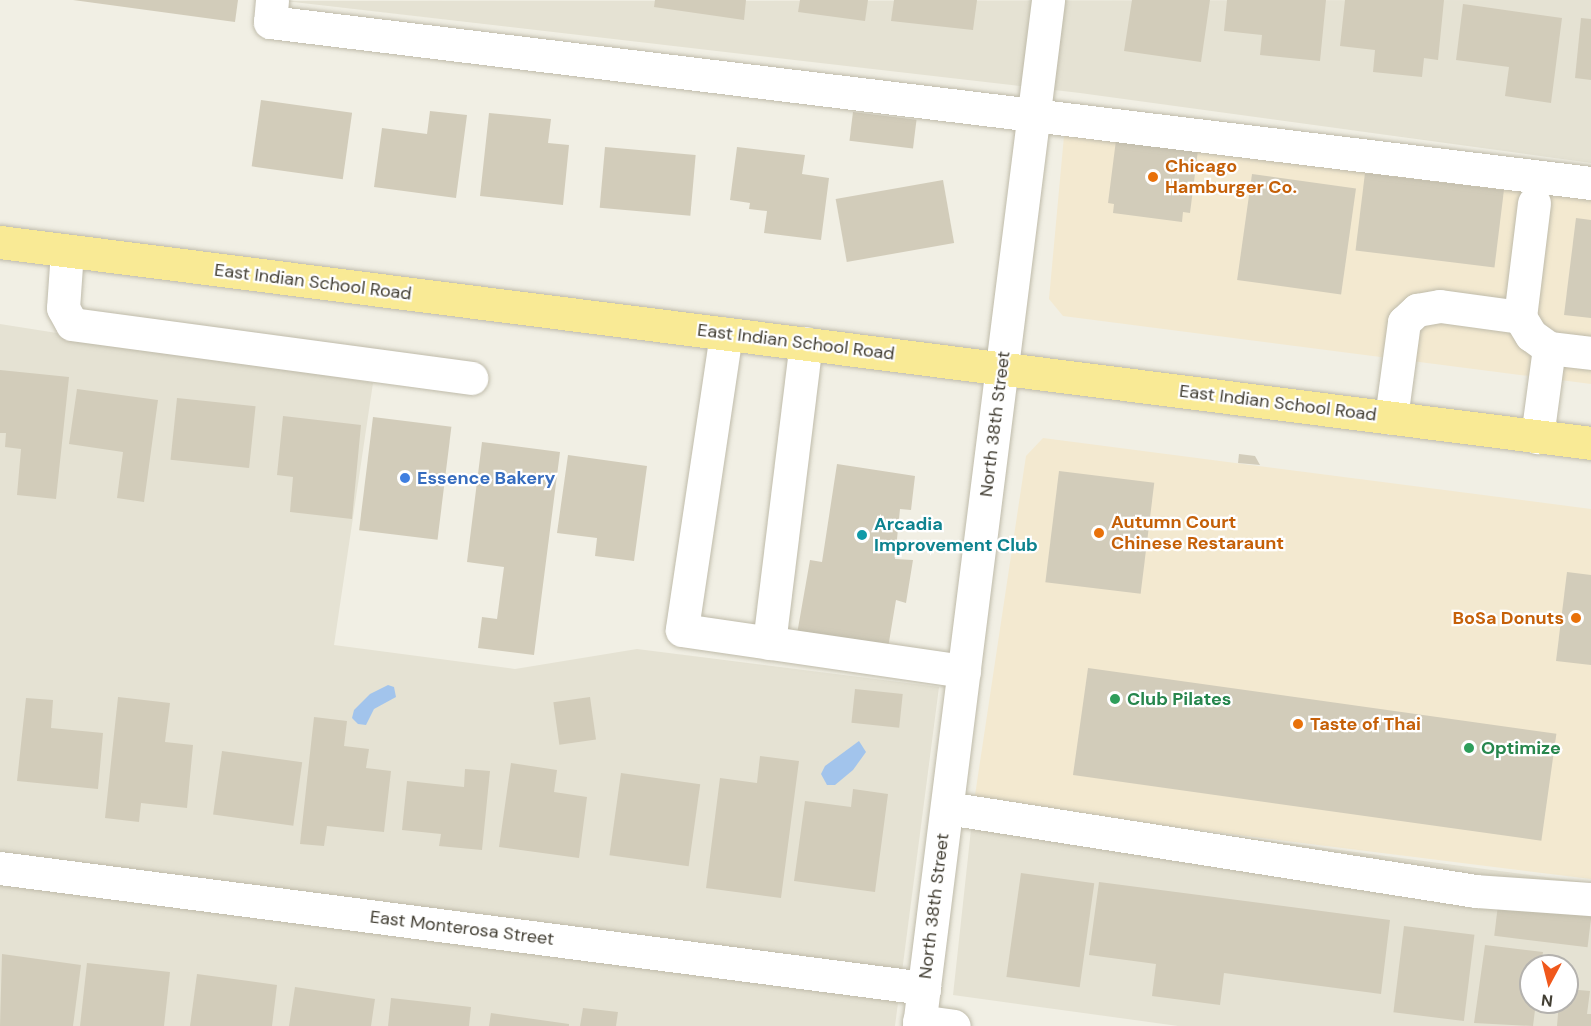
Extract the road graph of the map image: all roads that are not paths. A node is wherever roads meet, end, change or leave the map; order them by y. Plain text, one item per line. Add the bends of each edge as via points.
1 (272, 0) edge
2 (1048, 0) edge
3 (1034, 113) junction
4 (1591, 183) edge
5 (1534, 203) dead end
6 (0, 242) edge
7 (67, 251) junction
8 (1520, 317) junction
9 (726, 334) junction
10 (806, 343) junction
11 (1549, 348) junction
12 (1591, 353) edge
13 (1002, 367) junction
14 (471, 378) dead end
15 (1391, 418) junction
16 (1537, 436) junction
17 (1591, 443) edge
18 (769, 643) junction
19 (964, 671) junction
20 (947, 808) junction
21 (0, 868) edge
22 (1591, 899) edge
23 (924, 988) junction
24 (919, 1024) edge
25 (954, 1026) edge

1 - 3 street via 270,22
2 - 3 street, North 38th Street
3 - 4 street
3 - 13 street, North 38th Street
5 - 8 street
6 - 7 main road, East Indian School Road
7 - 9 main road, East Indian School Road
7 - 14 street via 63,308 72,324
8 - 11 street via 1531,335
8 - 15 street via 1440,306 1418,310 1404,322
9 - 10 main road, East Indian School Road
9 - 18 street via 682,630
10 - 13 main road, East Indian School Road
10 - 18 street
11 - 12 street
11 - 16 street
13 - 15 main road, East Indian School Road
13 - 19 street, North 38th Street
15 - 16 main road, East Indian School Road
16 - 17 main road, East Indian School Road
18 - 19 street
19 - 20 street, North 38th Street
20 - 22 street via 1476,891
20 - 23 street, North 38th Street
21 - 23 street, East Monterosa Street
23 - 24 street, North 38th Street
24 - 25 street

